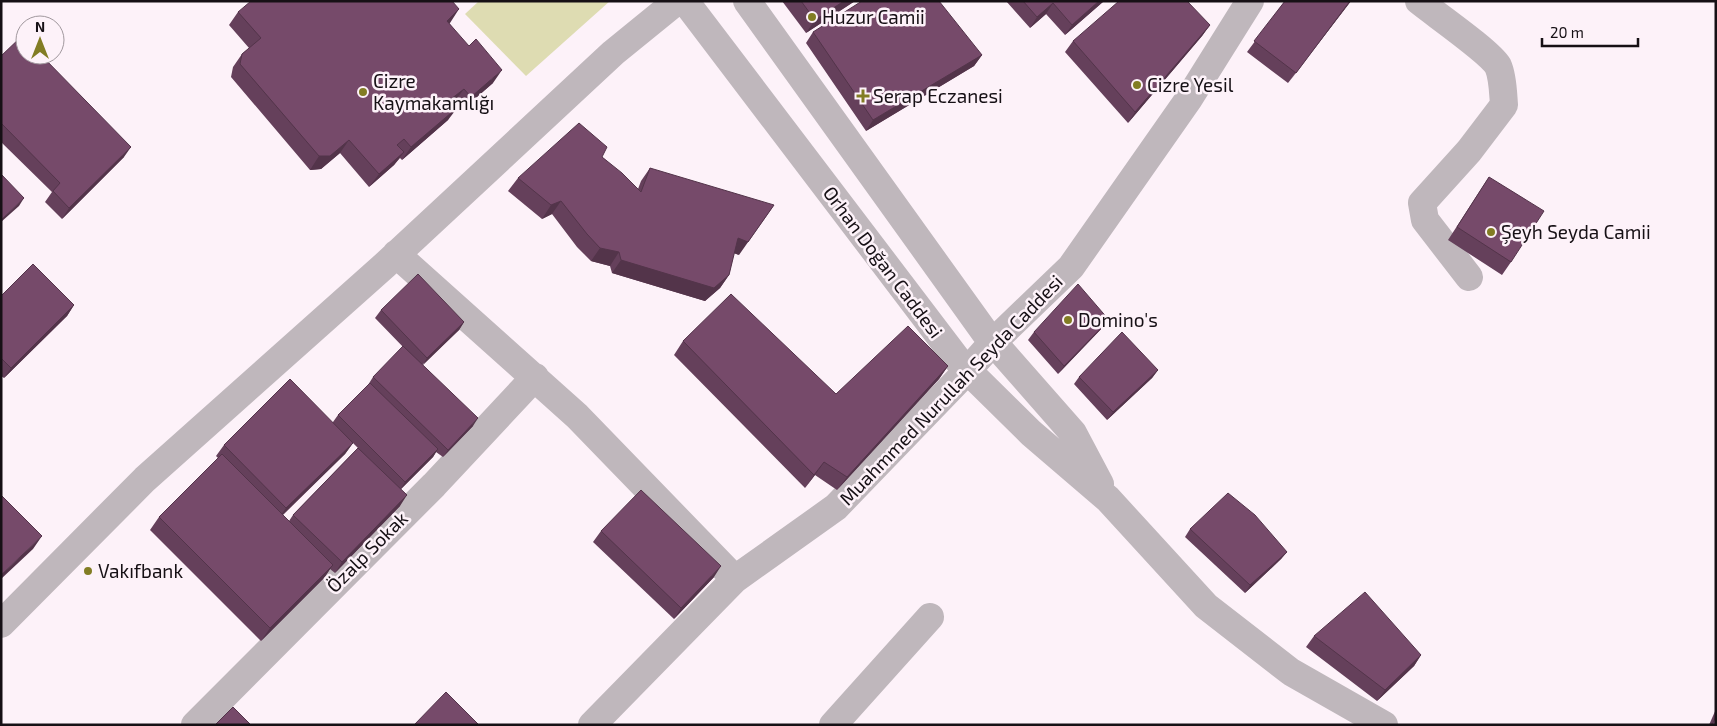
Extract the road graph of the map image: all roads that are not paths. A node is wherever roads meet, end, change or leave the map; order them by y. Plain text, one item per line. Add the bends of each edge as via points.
1 (677, 1) edge
2 (684, 1) edge
3 (747, 1) edge
4 (1250, 1) edge
5 (1419, 1) edge
6 (396, 254) junction
7 (1469, 277) dead end
8 (993, 342) junction
9 (968, 370) junction
10 (535, 377) junction
11 (1108, 499) junction
12 (735, 579) junction
13 (930, 617) dead end
14 (1, 624) edge
15 (195, 725) edge
16 (592, 725) edge
17 (833, 725) edge
18 (1384, 725) edge

1 - 6 street via 613,54
2 - 9 street, Orhan Doğan Caddesi
3 - 8 street, Orhan Doğan Caddesi
4 - 8 street, Muahmmed Nurullah Seyda Caddesi via 1188,100 1071,267
5 - 7 street via 1481,49 1497,66 1502,85 1504,105 1469,151 1422,203 1426,220
6 - 10 street
6 - 14 street via 145,479
8 - 9 street, Muahmmed Nurullah Seyda Caddesi
8 - 11 street, Orhan Doğan Caddesi via 1073,433
9 - 11 street, Orhan Doğan Caddesi via 1031,433
9 - 12 street, Muahmmed Nurullah Seyda Caddesi via 836,508
10 - 12 street
10 - 15 street, Özalp Sokak via 434,484
11 - 18 street, Orhan Doğan Caddesi via 1206,606 1291,672
12 - 16 street, Muahmmed Nurullah Seyda Caddesi
13 - 17 street

